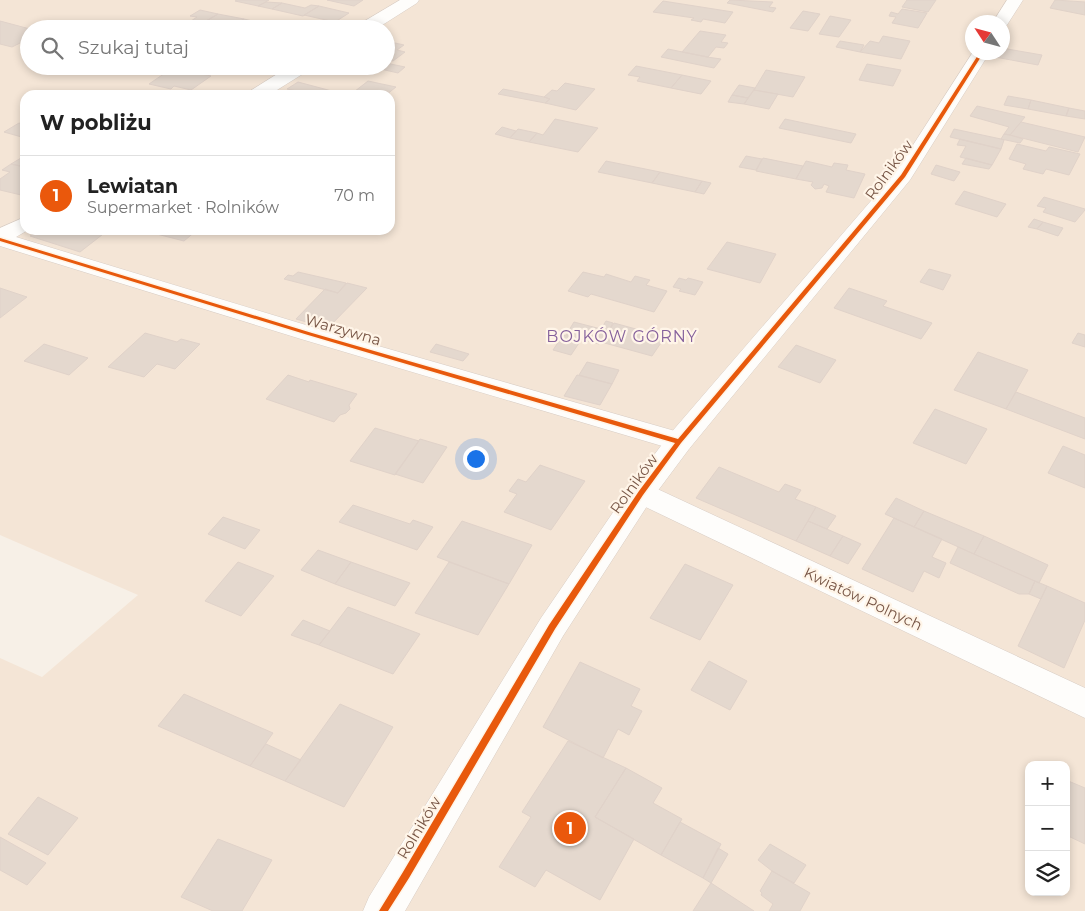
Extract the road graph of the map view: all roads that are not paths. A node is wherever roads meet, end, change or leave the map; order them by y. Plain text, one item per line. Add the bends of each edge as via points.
1 (411, 0) edge
2 (1015, 0) edge
3 (1005, 15) edge
4 (379, 20) edge
5 (977, 60) edge
6 (288, 75) edge
7 (264, 90) edge
8 (20, 226) edge
9 (0, 238) edge
10 (679, 442) junction
11 (642, 493) junction
12 (1085, 704) edge
13 (383, 911) edge

1 - 4 street
2 - 3 street
5 - 10 street, Rolników via 903,176
6 - 7 street
8 - 9 street
9 - 10 street, Warzywna via 310,334
10 - 11 street, Rolników
11 - 12 street, Kwiatów Polnych
11 - 13 street, Rolników via 552,627

